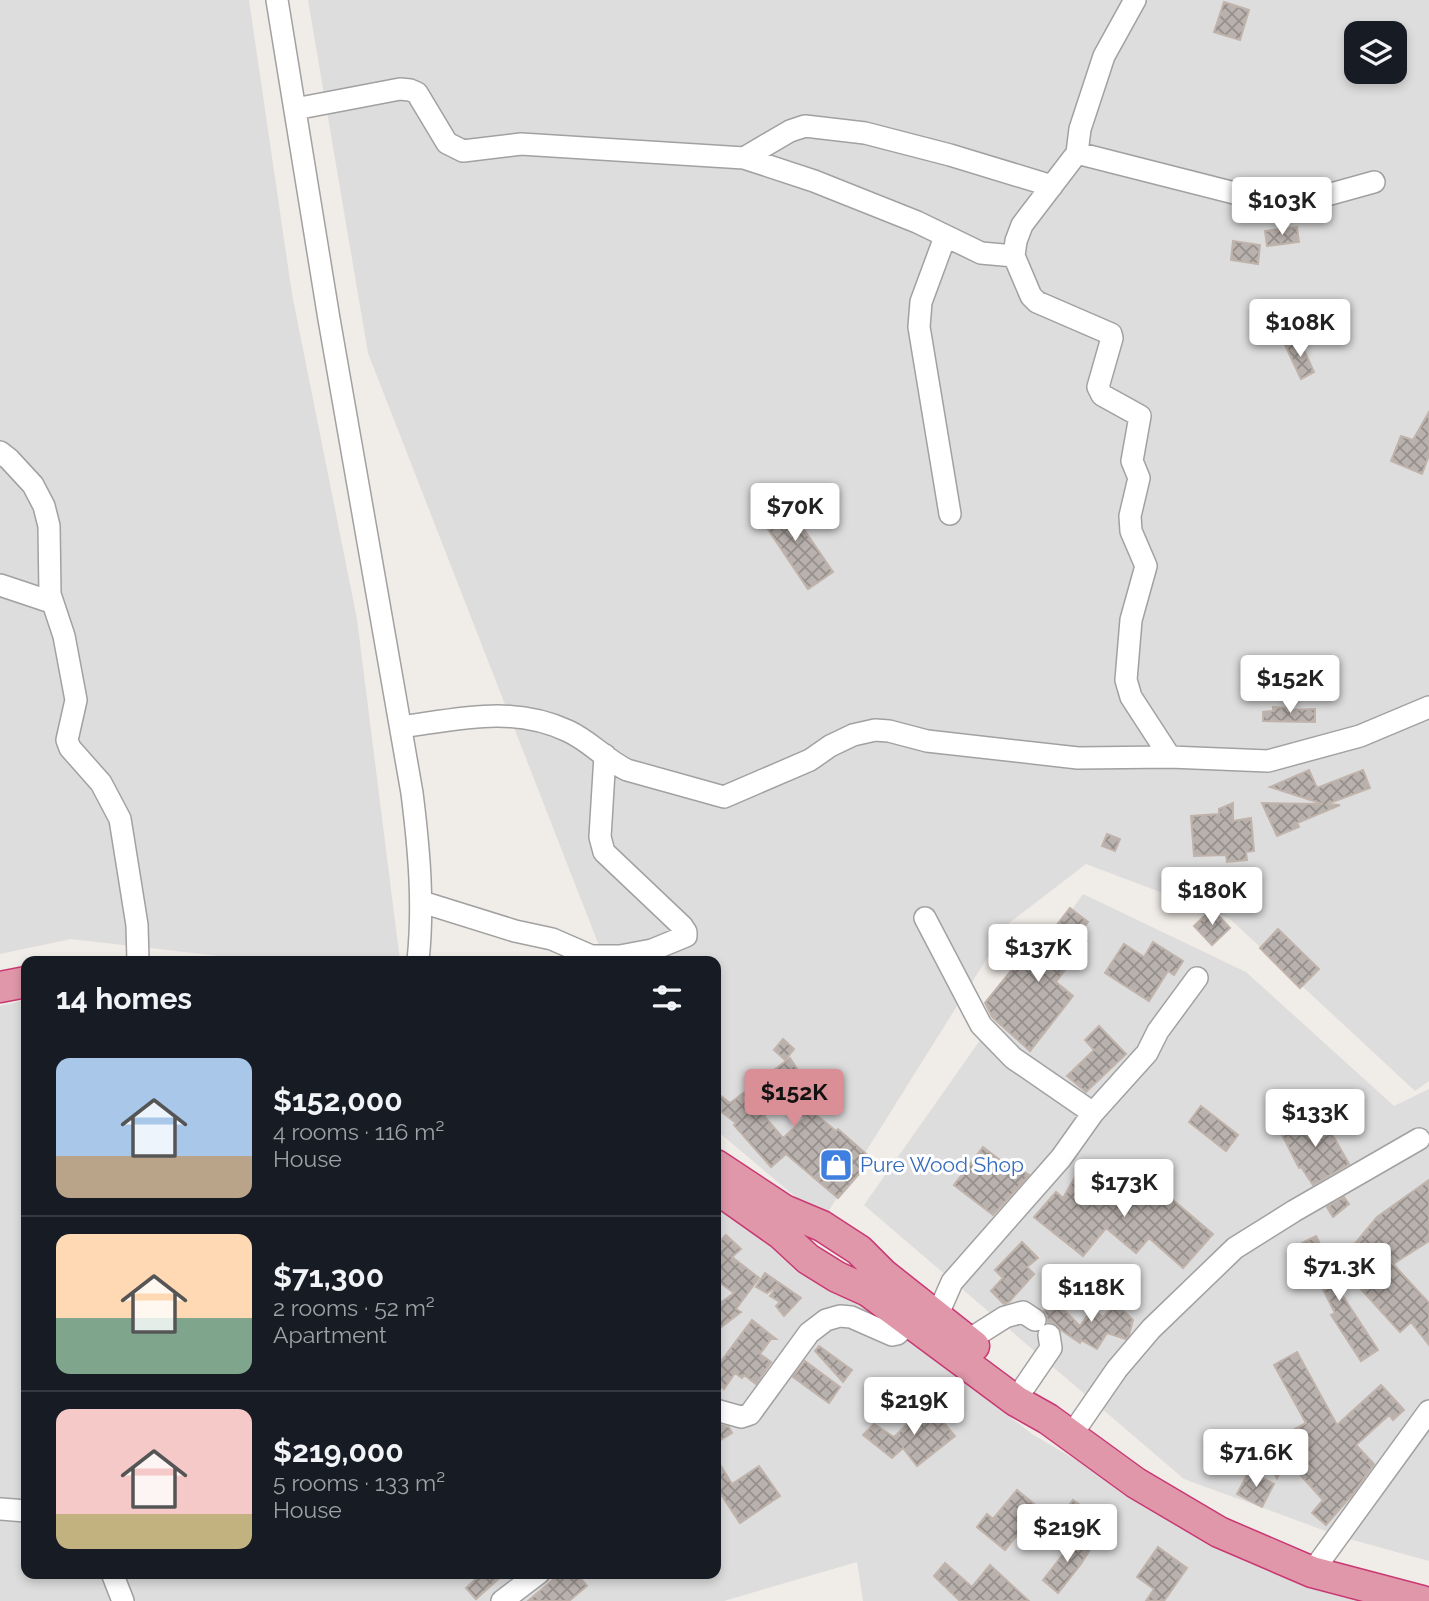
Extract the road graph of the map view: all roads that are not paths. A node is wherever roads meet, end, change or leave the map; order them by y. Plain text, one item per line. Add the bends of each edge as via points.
1 (277, 0) edge
2 (1135, 0) edge
3 (295, 110) junction
4 (1077, 153) junction
5 (744, 158) junction
6 (1374, 182) dead end
7 (1052, 186) junction
8 (945, 237) junction
9 (1014, 256) junction
10 (0, 452) edge
11 (950, 514) dead end
12 (0, 584) edge
13 (51, 602) junction
14 (1429, 707) edge
15 (401, 727) junction
16 (605, 755) junction
17 (1170, 757) junction
18 (422, 902) junction
19 (925, 918) dead end
20 (138, 956) edge
21 (418, 956) edge
22 (1197, 978) dead end
23 (21, 983) edge
24 (0, 987) edge
25 (1093, 1112) junction
26 (1419, 1139) dead end
27 (721, 1168) edge
28 (721, 1192) edge
29 (924, 1320) junction
30 (967, 1341) junction
31 (1025, 1386) junction
32 (721, 1411) edge
33 (1429, 1411) edge
34 (1059, 1428) junction
35 (1, 1509) edge
36 (21, 1511) edge
37 (1312, 1572) junction
38 (114, 1579) edge
39 (531, 1579) edge
40 (123, 1601) edge
41 (502, 1601) edge
42 (1422, 1601) edge

1 - 3 street
2 - 4 street via 1104,56 1080,129
3 - 5 street via 410,89 417,93 447,143 463,151 521,145
3 - 15 street
4 - 6 street via 1275,203 1302,202
4 - 7 street
5 - 7 street via 805,126 865,133
5 - 8 street via 878,206
7 - 9 street via 1023,225
8 - 9 street via 981,253
8 - 11 street via 921,302 919,327
9 - 17 street via 1037,302 1111,334 1099,391 1140,416 1132,461 1139,478 1130,516 1146,566 1131,620 1126,680 1131,697
10 - 13 street via 33,485 44,506 49,526
12 - 13 street
13 - 20 street via 64,636 76,699 67,740 101,783 120,819
14 - 17 street via 1360,736 1268,761
15 - 16 street via 497,714 541,720 571,732
15 - 18 street via 418,834
16 - 17 street via 627,771 724,797 810,760 853,735 875,730 927,741 1078,758
16 - 18 street via 600,837 604,852 682,926 686,936 652,950 591,956 552,939
18 - 21 street
19 - 25 street via 981,1025 1013,1058
22 - 25 street via 1147,1053
23 - 24 highway
25 - 29 street via 1061,1158
26 - 34 street via 1235,1248
27 - 29 highway via 784,1210 822,1226 859,1250
28 - 29 highway via 808,1259
29 - 30 highway
29 - 32 street via 892,1335 851,1317 826,1320 809,1333 750,1414 741,1417
29 - 34 highway via 1016,1401
30 - 31 highway
30 - 31 street via 1005,1317 1023,1312 1042,1328 1051,1348
31 - 34 highway
33 - 37 street
34 - 37 highway via 1136,1483 1219,1531
35 - 36 street
37 - 42 highway
38 - 40 street
39 - 41 street

